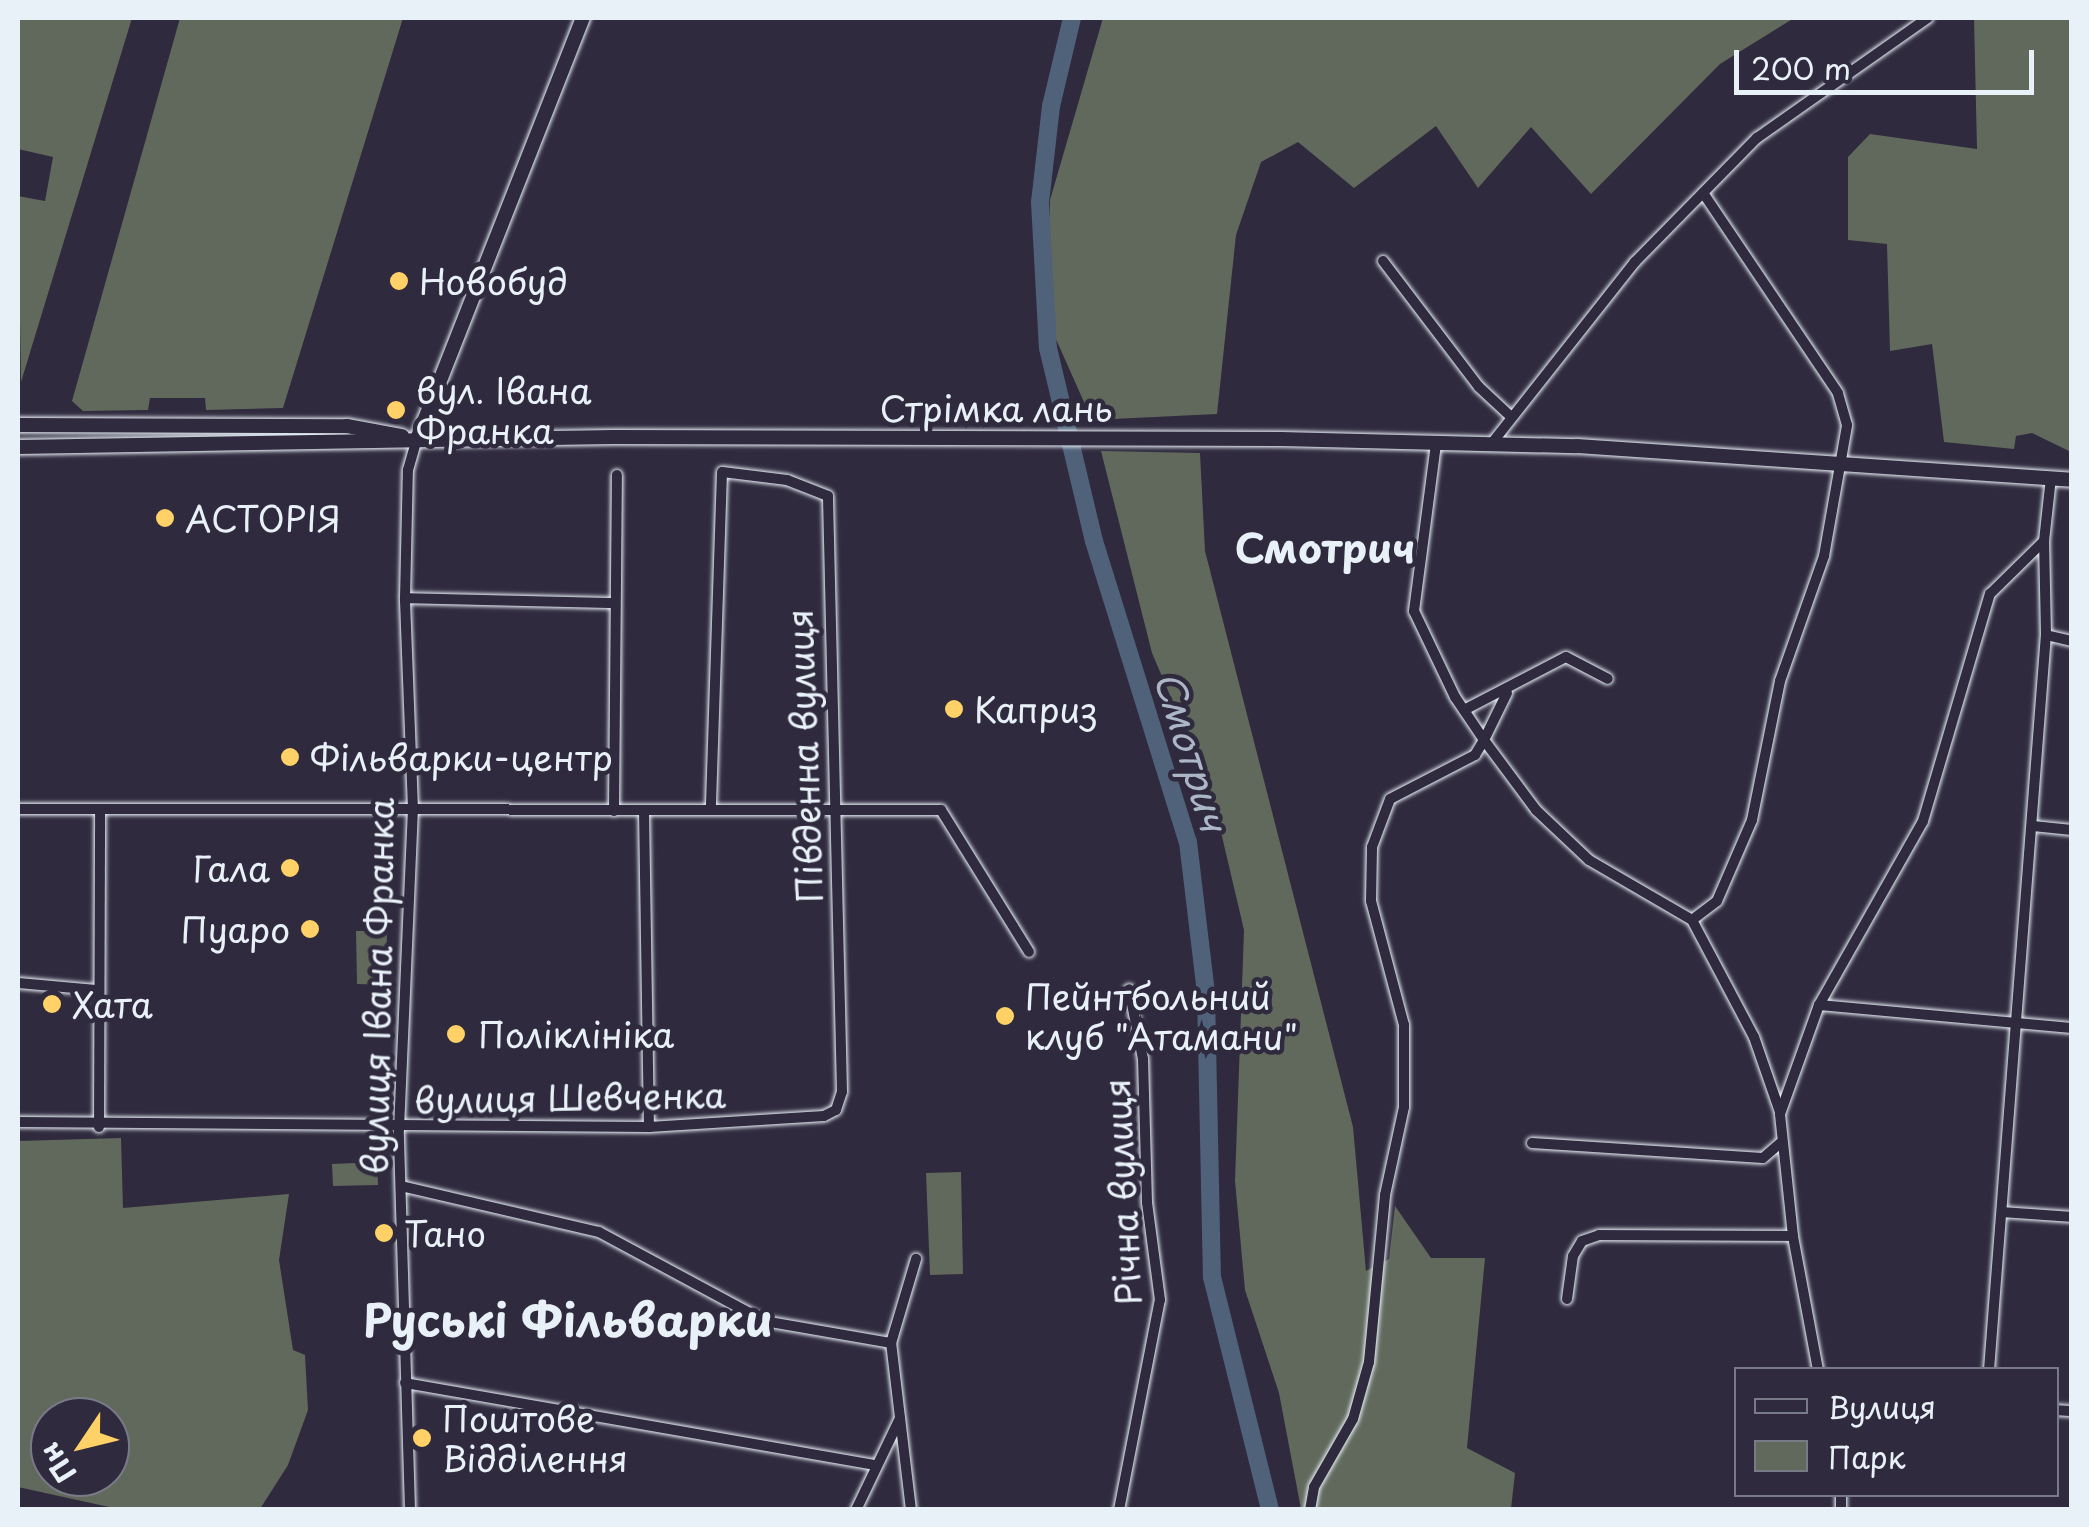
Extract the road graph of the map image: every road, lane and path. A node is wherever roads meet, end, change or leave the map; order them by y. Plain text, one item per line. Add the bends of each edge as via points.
1 (583, 18) edge
2 (1928, 18) edge
3 (1704, 194) junction
4 (1383, 260) dead end
5 (1509, 415) junction
6 (18, 426) edge
7 (417, 439) junction
8 (1436, 442) junction
9 (1492, 443) junction
10 (18, 446) edge
11 (1838, 464) junction
12 (617, 475) dead end
13 (2051, 478) junction
14 (2072, 480) edge
15 (2044, 541) junction
16 (405, 598) junction
17 (614, 603) junction
18 (2046, 634) junction
19 (2072, 641) edge
20 (1608, 679) dead end
21 (1507, 693) junction
22 (1464, 710) junction
23 (1484, 740) junction
24 (18, 809) edge
25 (413, 809) junction
26 (711, 809) junction
27 (100, 810) junction
28 (644, 811) junction
29 (833, 811) junction
30 (614, 812) junction
31 (2033, 826) junction
32 (2072, 830) edge
33 (1692, 920) junction
34 (1029, 952) dead end
35 (18, 983) edge
36 (97, 990) junction
37 (1130, 990) dead end
38 (1819, 1005) junction
39 (2018, 1024) junction
40 (2072, 1028) edge
41 (1780, 1114) junction
42 (824, 1116) joint
43 (18, 1122) edge
44 (99, 1126) junction
45 (648, 1126) junction
46 (399, 1129) junction
47 (1532, 1143) dead end
48 (1780, 1143) junction
49 (401, 1186) junction
50 (2002, 1212) junction
51 (2072, 1217) edge
52 (1793, 1236) junction
53 (916, 1259) dead end
54 (1567, 1298) dead end
55 (891, 1343) junction
56 (1817, 1367) edge
57 (1989, 1367) edge
58 (404, 1383) junction
59 (900, 1417) junction
60 (875, 1465) junction
61 (410, 1510) edge
62 (856, 1510) edge
63 (912, 1510) edge
64 (1119, 1510) edge
65 (1310, 1510) edge

1 - 7 main road, вулиця Івана Франка
2 - 3 street via 1757,138
3 - 5 street via 1634,262
3 - 11 street via 1844,403 1848,425
4 - 5 street via 1479,387
5 - 9 street
6 - 7 main road via 347,426
7 - 8 main road, Стрімка лань
7 - 10 main road via 343,446
7 - 16 street, вулиця Івана Франка via 408,470
8 - 9 main road, Стрімка лань
8 - 22 street via 1412,600
9 - 11 main road, Стрімка лань
11 - 13 main road, Стрімка лань
11 - 33 street via 1824,556 1780,682 1752,820 1717,901
12 - 17 street
13 - 14 main road, Стрімка лань
13 - 15 street
15 - 18 street
15 - 38 street via 1990,594 1923,821
16 - 17 street
16 - 25 street, вулиця Івана Франка
17 - 30 street
18 - 19 street
18 - 31 street
20 - 21 street via 1566,656 1545,662
21 - 22 street
21 - 23 street
22 - 23 street
23 - 33 street via 1536,810 1590,860
23 - 65 street via 1464,762 1390,799 1372,848 1371,901 1404,1025 1404,1107 1385,1194 1370,1362 1353,1419 1312,1491
24 - 27 street
25 - 27 street
25 - 30 street
25 - 46 street, вулиця Івана Франка
26 - 28 street
26 - 29 street
26 - 29 street, Південна вулиця via 722,472 786,480 828,496
27 - 36 street
28 - 30 street
28 - 45 street
29 - 34 street via 941,810
29 - 42 street, Південна вулиця via 842,1092 836,1110
31 - 32 street
31 - 39 street
33 - 41 street via 1754,1037
35 - 36 street
36 - 44 street
37 - 64 street, Річна вулиця via 1144,1059 1147,1202 1160,1300
38 - 39 street
38 - 41 street
39 - 40 street
39 - 50 street
41 - 48 street
42 - 45 street, вулиця Шевченка
43 - 44 street, вулиця Шевченка
44 - 46 street, вулиця Шевченка via 258,1121
45 - 46 street, вулиця Шевченка
46 - 49 street, вулиця Івана Франка
47 - 48 street via 1764,1158
48 - 52 street
49 - 55 street via 599,1232 764,1322
49 - 58 street, вулиця Івана Франка
50 - 51 street
50 - 57 street
52 - 54 street via 1599,1236 1582,1241 1573,1256
52 - 56 street
53 - 55 street
55 - 59 street
58 - 60 street
58 - 61 street, вулиця Івана Франка
59 - 60 street
59 - 63 street
60 - 62 street

